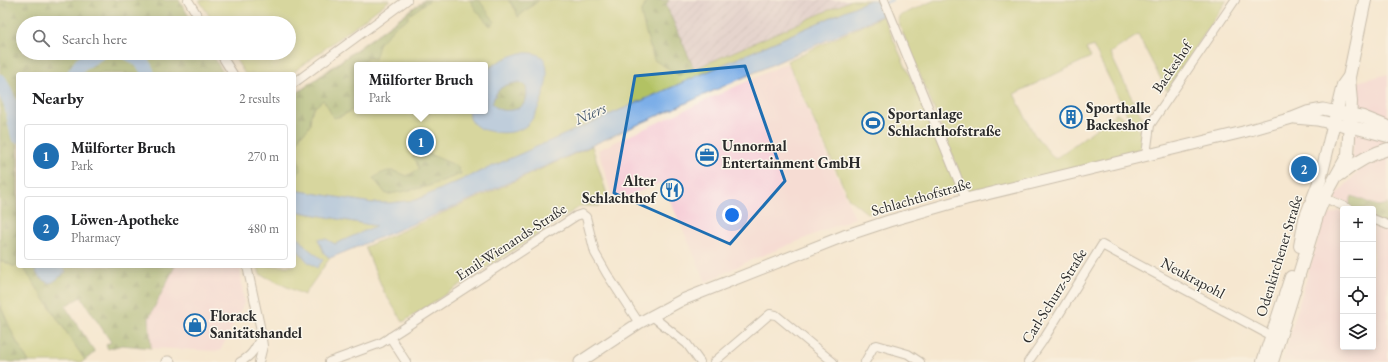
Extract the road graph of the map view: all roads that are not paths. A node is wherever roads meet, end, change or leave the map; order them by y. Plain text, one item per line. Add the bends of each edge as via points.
1 (188, 0) edge
2 (407, 0) edge
3 (1235, 0) edge
4 (1366, 0) edge
5 (885, 4) edge
6 (198, 16) edge
7 (224, 60) edge
8 (232, 72) edge
9 (1349, 77) junction
10 (296, 82) edge
11 (1336, 118) junction
12 (1350, 120) junction
13 (1388, 127) edge
14 (1388, 136) edge
15 (1388, 149) edge
16 (1146, 155) junction
17 (1334, 180) junction
18 (1319, 196) junction
19 (966, 198) junction
20 (1343, 206) edge
21 (1376, 220) edge
22 (1388, 225) edge
23 (1102, 246) joint
24 (247, 268) edge
25 (652, 316) junction
26 (640, 323) junction
27 (261, 336) junction
28 (390, 337) junction
29 (1275, 338) junction
30 (240, 362) edge
31 (259, 362) edge
32 (330, 362) edge
33 (406, 362) edge
34 (580, 362) edge
35 (700, 362) edge
36 (714, 362) edge
37 (833, 362) edge
38 (866, 362) edge
39 (920, 362) edge
40 (1028, 362) edge
41 (1263, 362) edge
42 (1272, 362) edge

1 - 6 street
2 - 10 street
3 - 16 street, Backeshof via 1150,125
4 - 9 main road
5 - 19 street
7 - 8 street
9 - 11 main road, Odenkirchener Straße via 1343,86
9 - 12 main road, Odenkirchener Straße
11 - 12 main road
11 - 16 main road, Schlachthofstraße via 1323,109 1307,112 1243,132
11 - 18 main road, Odenkirchener Straße via 1320,180
12 - 13 main road via 1368,119
12 - 14 main road
12 - 17 main road, Odenkirchener Straße via 1348,155
15 - 17 main road via 1352,165
16 - 19 main road, Schlachthofstraße
17 - 18 main road, Odenkirchener Straße
18 - 20 street
18 - 29 main road, Odenkirchener Straße via 1318,213
19 - 25 main road, Schlachthofstraße via 844,236 682,300
21 - 22 street
23 - 29 street, Neukrapohl
23 - 40 street, Carl-Schurz-Straße
24 - 27 street
25 - 26 main road, Schlachthofstraße
25 - 35 street via 687,344
26 - 28 street, Emil-Wienands-Straße via 595,253 586,217 582,214
26 - 34 main road, Schlachthofstraße
27 - 30 street via 251,356
27 - 31 street via 263,346
28 - 32 street, Emil-Wienands-Straße via 381,343
28 - 33 street
29 - 41 main road, Odenkirchener Straße
29 - 42 main road, Odenkirchener Straße
36 - 37 street via 770,314 776,315
38 - 39 street via 877,344 908,354

